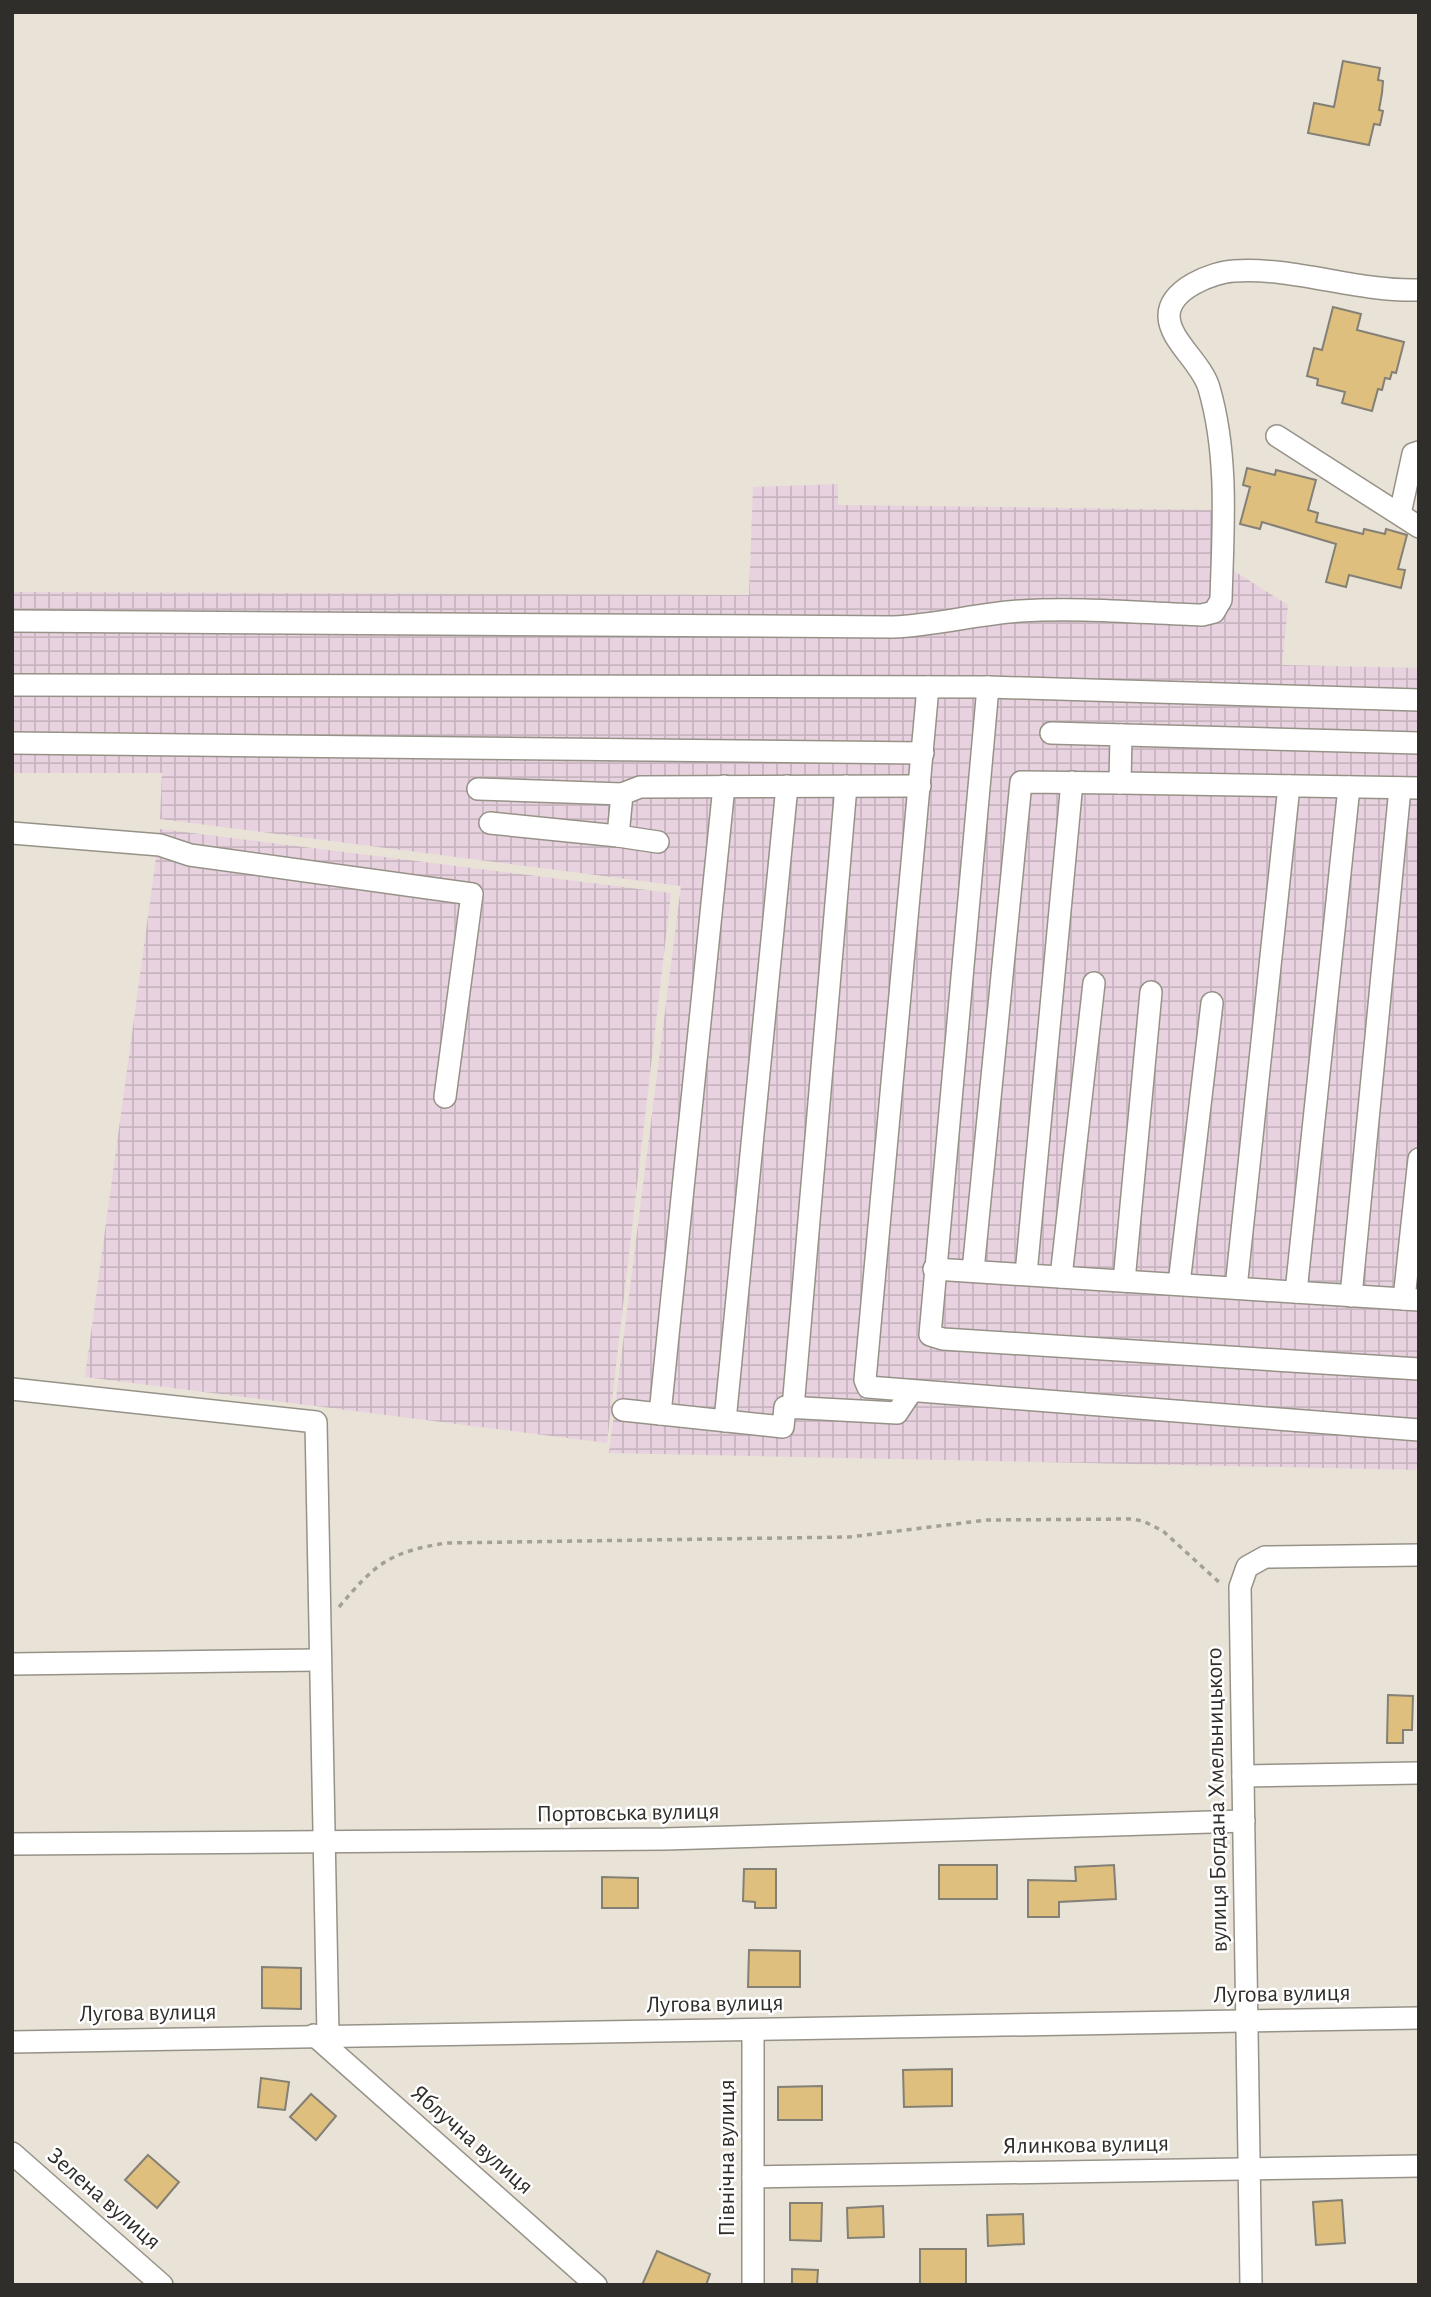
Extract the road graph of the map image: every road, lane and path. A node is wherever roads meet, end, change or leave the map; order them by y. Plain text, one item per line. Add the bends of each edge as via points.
1 (1419, 290) edge
2 (1277, 436) dead end
3 (1419, 452) edge
4 (1400, 514) junction
5 (1419, 527) edge
6 (12, 621) edge
7 (12, 685) edge
8 (928, 687) junction
9 (988, 687) junction
10 (1419, 700) edge
11 (1051, 733) dead end
12 (1121, 734) junction
13 (12, 743) edge
14 (1419, 743) edge
15 (923, 753) junction
16 (1072, 782) junction
17 (1120, 783) junction
18 (724, 786) junction
19 (787, 786) junction
20 (846, 786) junction
21 (920, 786) junction
22 (1289, 786) junction
23 (1349, 787) junction
24 (1409, 788) edge
25 (478, 789) dead end
26 (622, 794) junction
27 (490, 823) dead end
28 (12, 833) edge
29 (618, 836) junction
30 (658, 842) dead end
31 (1094, 983) dead end
32 (1151, 992) dead end
33 (1212, 1003) dead end
34 (444, 1097) dead end
35 (1419, 1159) edge
36 (934, 1269) junction
37 (973, 1271) junction
38 (1026, 1274) junction
39 (1061, 1277) junction
40 (1124, 1281) junction
41 (1179, 1284) junction
42 (1236, 1288) junction
43 (1296, 1292) junction
44 (1351, 1296) junction
45 (1411, 1299) edge
46 (1419, 1369) edge
47 (12, 1390) edge
48 (911, 1392) junction
49 (793, 1408) junction
50 (623, 1410) dead end
51 (660, 1414) junction
52 (725, 1421) junction
53 (1419, 1430) edge
54 (1419, 1555) edge
55 (1244, 1577) junction
56 (319, 1630) junction
57 (319, 1660) junction
58 (12, 1664) edge
59 (1419, 1773) edge
60 (1243, 1776) junction
61 (1244, 1821) junction
62 (325, 1843) junction
63 (12, 1844) edge
64 (1419, 2018) edge
65 (1247, 2020) junction
66 (753, 2030) junction
67 (321, 2035) junction
68 (12, 2042) edge
69 (12, 2153) edge
70 (1419, 2166) edge
71 (1250, 2169) junction
72 (753, 2176) junction
73 (162, 2285) edge
74 (596, 2285) edge
75 (753, 2285) edge
76 (1251, 2285) edge

1 - 6 street via 1361,288 1276,273 1231,271 1197,282 1174,302 1168,317 1203,371 1221,452 1221,600 1214,612 1202,615 1033,611 892,627
2 - 4 street
3 - 4 street via 1413,454
4 - 5 street
7 - 8 street
8 - 9 street
8 - 15 street
9 - 10 street
9 - 36 street
11 - 12 street
12 - 14 street
12 - 17 street
13 - 15 street
15 - 21 street
16 - 17 street
16 - 37 street via 1021,782
16 - 38 street
17 - 22 street
18 - 19 street
18 - 26 street via 640,787
18 - 51 street
19 - 20 street
19 - 52 street
20 - 21 street
20 - 49 street
21 - 48 street via 866,1380 868,1387 876,1390
22 - 23 street
22 - 42 street
23 - 24 street
23 - 43 street
24 - 44 street
25 - 26 street
26 - 29 street
27 - 29 street
28 - 34 street via 160,845 190,855 472,894
29 - 30 street
31 - 39 street
32 - 40 street
33 - 41 street
35 - 45 street
36 - 37 street
36 - 46 street via 930,1335 943,1339
37 - 38 street
38 - 39 street
39 - 40 street
40 - 41 street
41 - 42 street
42 - 43 street
43 - 44 street
44 - 45 street
47 - 56 street via 316,1422
48 - 49 street via 897,1413
48 - 53 street
49 - 52 street via 785,1407 783,1427
50 - 51 street
51 - 52 street
54 - 55 street via 1265,1557
55 - 56 path via 1216,1583 1163,1531 1131,1519 987,1520 849,1537 446,1543 416,1547 387,1559 368,1573
55 - 60 street, вулиця Богдана Хмельницького
56 - 57 street
57 - 58 street
57 - 62 street
59 - 60 street
60 - 61 street, вулиця Богдана Хмельницького
61 - 62 street, Портовська вулиця via 665,1839
61 - 65 street, вулиця Богдана Хмельницького
62 - 63 street, Портовська вулиця
62 - 67 street
64 - 65 street, Лугова вулиця
65 - 66 street, Лугова вулиця
65 - 71 street, вулиця Богдана Хмельницького
66 - 67 street, Лугова вулиця
66 - 72 street, Північна вулиця
67 - 68 street, Лугова вулиця
67 - 74 street, Яблучна вулиця
69 - 73 street, Зелена вулиця
70 - 71 street, Ялинкова вулиця
71 - 72 street, Ялинкова вулиця
71 - 76 street, вулиця Богдана Хмельницького
72 - 75 street, Північна вулиця

